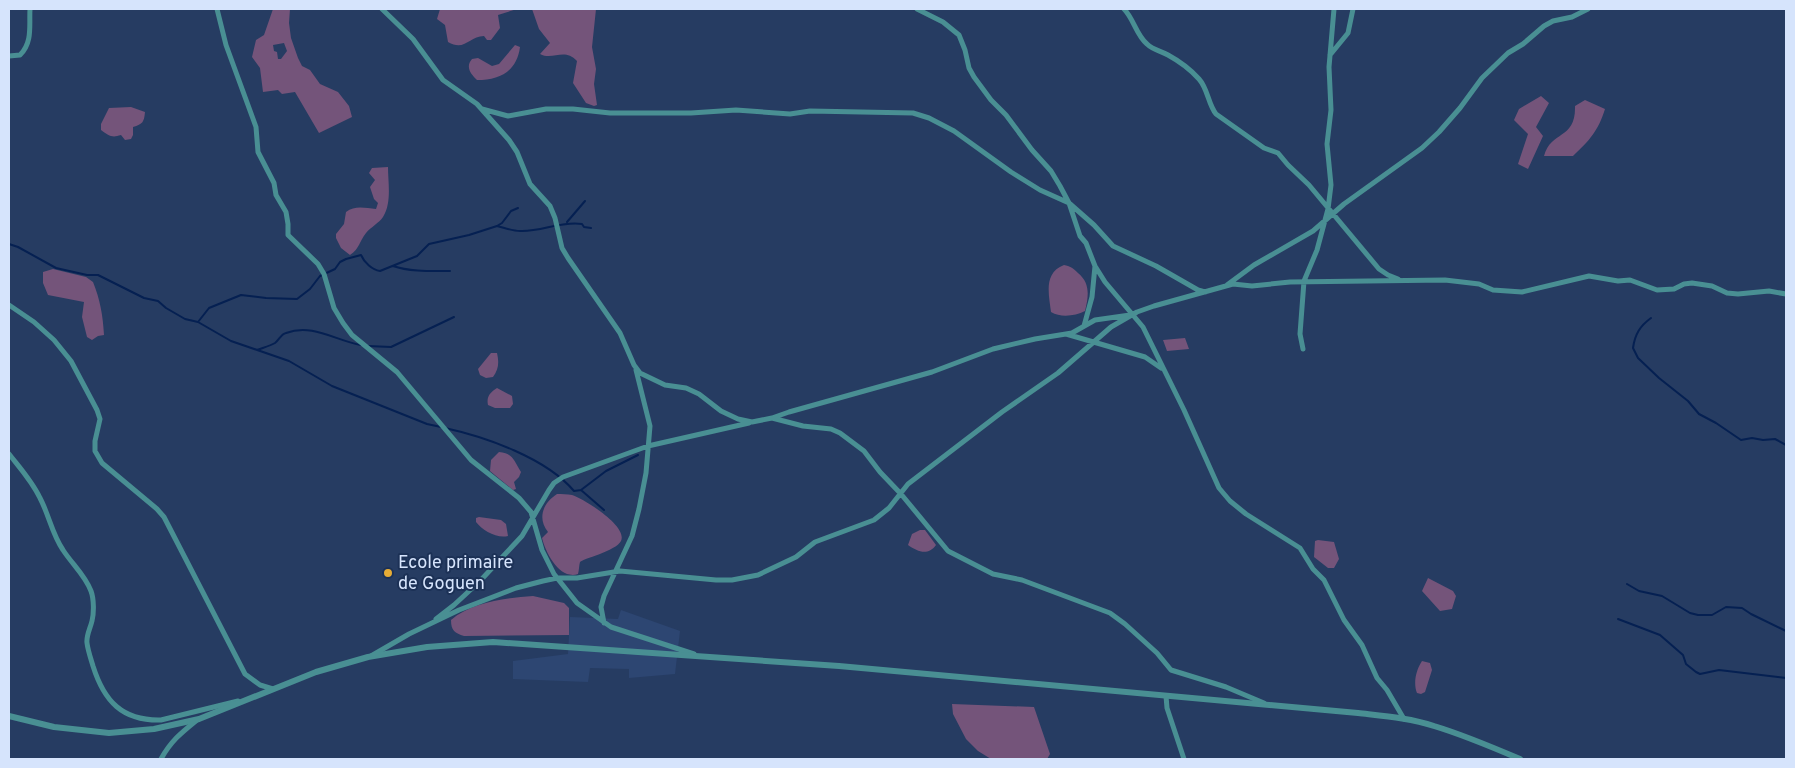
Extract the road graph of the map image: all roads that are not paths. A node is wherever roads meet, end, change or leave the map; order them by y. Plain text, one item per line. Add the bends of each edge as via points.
1 (30, 9) edge
2 (217, 9) edge
3 (382, 9) edge
4 (917, 9) edge
5 (1124, 9) edge
6 (1334, 9) edge
7 (1353, 9) edge
8 (1588, 9) edge
9 (1330, 55) junction
10 (9, 56) edge
11 (480, 108) junction
12 (1069, 203) junction
13 (1328, 209) junction
14 (1332, 215) junction
15 (1324, 222) junction
16 (1095, 266) junction
17 (1400, 280) junction
18 (1304, 282) junction
19 (1225, 286) junction
20 (1205, 292) junction
21 (1786, 294) edge
22 (9, 305) edge
23 (1133, 314) junction
24 (1084, 326) junction
25 (1066, 334) junction
26 (1095, 342) junction
27 (1303, 350) dead end
28 (634, 365) junction
29 (1164, 370) junction
30 (772, 418) junction
31 (752, 422) junction
32 (648, 446) junction
33 (9, 454) edge
34 (901, 494) junction
35 (533, 517) junction
36 (615, 572) junction
37 (558, 578) junction
38 (604, 623) junction
39 (427, 626) junction
40 (368, 657) junction
41 (702, 657) junction
42 (274, 689) junction
43 (1166, 696) junction
44 (250, 698) junction
45 (1270, 706) junction
46 (9, 716) edge
47 (199, 719) junction
48 (1404, 719) junction
49 (149, 720) junction
50 (168, 726) junction
51 (161, 759) edge
52 (1184, 759) edge
53 (1520, 759) edge

1 - 10 street via 27,46 20,55
2 - 35 street via 226,45 256,127 258,152 286,212 288,236 318,264 334,308 352,335 397,372 471,460 519,498
3 - 11 street via 413,39 443,80
4 - 12 street via 960,35 974,77 1050,171
5 - 13 street via 1142,40 1200,80 1216,114 1264,148 1278,153
6 - 9 street
7 - 9 street via 1348,33
8 - 14 street via 1548,23 1508,53 1422,148
9 - 13 street via 1331,110 1327,144 1331,185
11 - 12 street via 508,116 574,108 610,113 736,110 790,114 810,111 913,113 954,131 1040,190
11 - 28 street via 509,140 530,184 550,206 562,248 620,333
12 - 16 street
12 - 20 street via 1113,246
13 - 14 street
13 - 15 street
14 - 15 street
14 - 17 street via 1379,269
15 - 18 street
15 - 19 street
16 - 23 street
16 - 24 street via 1092,297
17 - 18 street
17 - 21 street via 1445,280 1522,292 1589,276 1630,280 1658,290 1692,283 1712,286 1727,293 1769,291
18 - 19 street
18 - 27 street via 1300,334
19 - 20 street
20 - 23 street
22 - 42 street via 54,340 71,361 98,410 100,419 95,451 102,463 164,517 245,674 260,685
23 - 24 street via 1103,318
23 - 26 street via 1110,327
23 - 29 street
24 - 25 street
25 - 26 street
25 - 30 street via 993,349 932,372
26 - 29 street via 1145,357
26 - 34 street via 908,484
28 - 31 street via 651,380 686,388 721,411
28 - 32 street via 650,426
29 - 48 street via 1219,488 1246,514 1300,548 1324,580 1344,620 1362,645 1377,678
30 - 31 street
30 - 34 street via 840,432 864,451
31 - 32 street
32 - 35 street via 563,477 549,490
32 - 36 street via 646,473 632,536
33 - 49 street via 29,479 63,551 90,588 93,619 87,644 97,678 115,706
34 - 36 street via 874,520 815,542 796,557 758,575 716,580 647,572
34 - 45 street via 942,545 957,557 993,574 1022,580 1110,613 1157,653 1171,670 1226,686
35 - 37 street via 542,550
35 - 39 street via 522,536 480,581
36 - 37 street
36 - 38 street via 601,607
37 - 38 street via 577,603
37 - 39 street via 507,591
38 - 41 street
39 - 40 street
40 - 41 street via 428,646 493,642
40 - 42 street via 316,672
41 - 43 street via 839,666
42 - 44 street
43 - 45 street
43 - 52 street
44 - 47 street
44 - 49 street via 161,720
45 - 48 street
46 - 50 street via 54,727 110,733
47 - 50 street
47 - 51 street via 176,737
48 - 53 street via 1465,736
49 - 50 street

